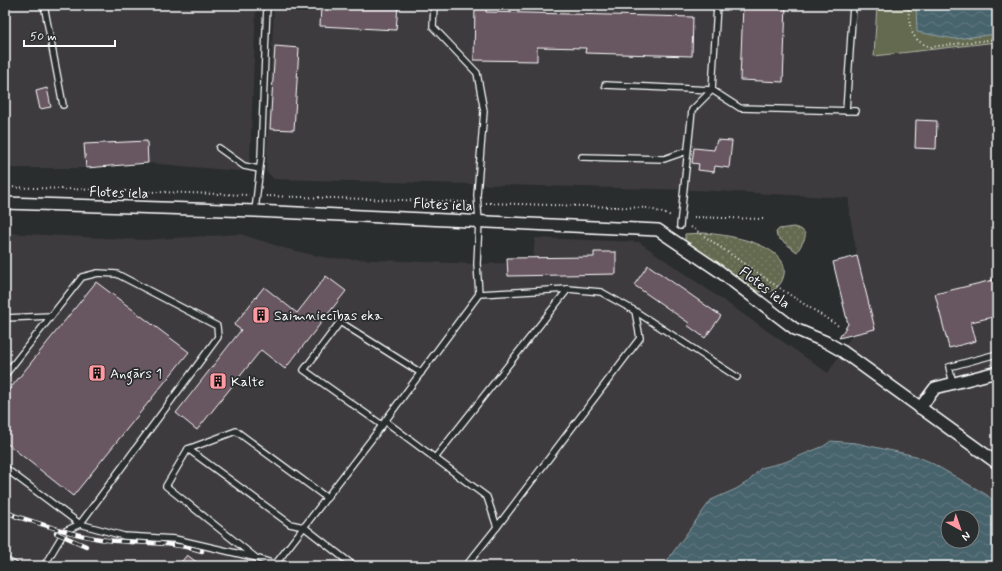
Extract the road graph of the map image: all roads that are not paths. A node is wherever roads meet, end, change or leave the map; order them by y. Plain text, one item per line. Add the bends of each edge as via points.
1 (44, 5) edge
2 (267, 5) edge
3 (434, 5) edge
4 (717, 5) edge
5 (853, 5) edge
6 (605, 85) dead end
7 (712, 90) junction
8 (63, 105) dead end
9 (846, 110) junction
10 (856, 111) dead end
11 (220, 148) dead end
12 (687, 151) junction
13 (582, 156) dead end
14 (259, 169) junction
15 (5, 203) edge
16 (255, 211) junction
17 (479, 221) junction
18 (680, 226) dead end
19 (568, 289) junction
20 (480, 294) junction
21 (635, 311) junction
22 (51, 316) junction
23 (5, 318) edge
24 (997, 354) edge
25 (997, 372) edge
26 (421, 373) junction
27 (5, 376) edge
28 (737, 377) dead end
29 (953, 383) junction
30 (920, 408) junction
31 (384, 423) junction
32 (188, 449) junction
33 (435, 458) junction
34 (997, 463) edge
35 (5, 468) edge
36 (327, 498) junction
37 (80, 524) junction
38 (497, 527) junction
39 (304, 528) junction
40 (256, 558) junction
41 (5, 560) edge
42 (274, 565) edge
43 (16, 566) edge
44 (44, 566) edge
45 (354, 566) edge
46 (466, 566) edge

1 - 8 lane
2 - 14 lane
3 - 17 lane via 432,27 477,73 484,111
4 - 7 lane
5 - 9 lane
6 - 7 lane
7 - 9 lane via 740,108
7 - 12 lane via 692,110
9 - 10 lane
11 - 14 lane via 244,166
12 - 13 lane via 664,159
12 - 18 lane
14 - 16 lane
15 - 16 street, Flotes iela
16 - 17 street, Flotes iela
17 - 20 lane via 477,264
17 - 30 street, Flotes iela via 658,230 719,271 795,329 842,351
19 - 20 lane
19 - 21 lane via 601,292
19 - 33 lane
20 - 26 lane
21 - 28 lane
21 - 38 lane via 640,338
22 - 23 lane
22 - 27 lane
22 - 37 lane via 82,277 98,273 117,274 217,326 218,337
24 - 29 lane via 949,367
25 - 29 street
26 - 31 lane
26 - 31 lane via 340,322 304,370
29 - 30 street via 935,388
30 - 34 street, Flotes iela
31 - 33 lane
31 - 36 lane
32 - 36 lane via 236,431
32 - 39 lane via 290,524
32 - 40 lane via 166,486
33 - 38 lane via 487,497
35 - 37 lane
36 - 39 lane
37 - 40 lane via 124,536 175,539
37 - 44 lane via 66,531
38 - 46 lane
39 - 42 lane
39 - 45 lane
40 - 42 lane
41 - 43 lane

